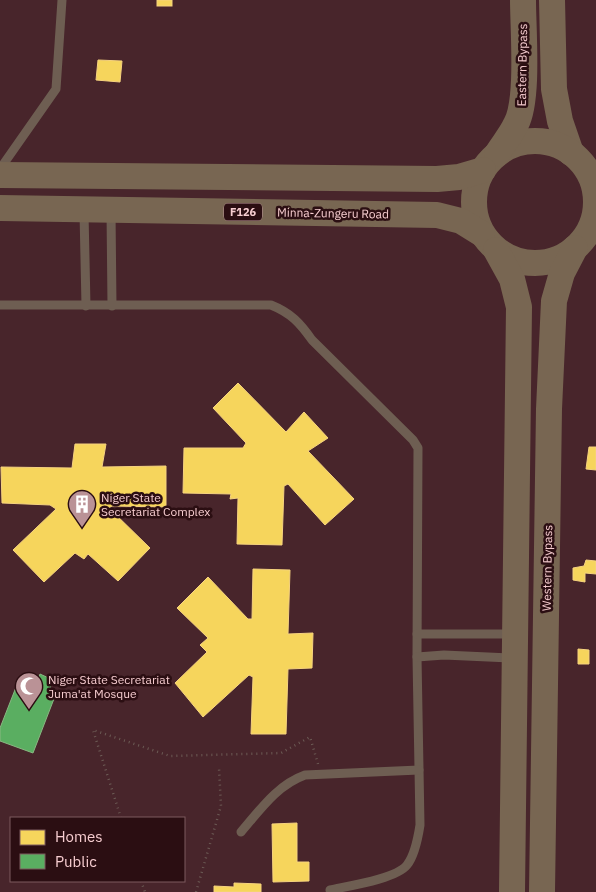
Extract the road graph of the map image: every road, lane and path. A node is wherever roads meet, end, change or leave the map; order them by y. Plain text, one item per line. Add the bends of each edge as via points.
1 (62, 0) edge
2 (522, 0) edge
3 (552, 0) edge
4 (490, 162) junction
5 (584, 163) edge
6 (0, 169) edge
7 (0, 175) edge
8 (0, 208) edge
9 (84, 209) junction
10 (111, 210) junction
11 (586, 237) edge
12 (489, 242) junction
13 (0, 305) edge
14 (86, 306) junction
15 (112, 306) junction
16 (417, 634) junction
17 (515, 646) junction
18 (417, 657) junction
19 (219, 768) dead end
20 (419, 770) junction
21 (321, 775) junction
22 (121, 817) edge
23 (241, 832) dead end
24 (330, 890) dead end
25 (196, 892) edge
26 (512, 892) edge
27 (542, 892) edge

1 - 6 lane via 56,89
2 - 4 main road, Eastern Bypass via 522,109 517,124
3 - 5 main road via 554,89 560,121
4 - 5 main road via 515,144 534,141 554,144
4 - 7 main road via 460,177 437,179
4 - 12 main road via 475,190 474,213
5 - 11 main road via 596,200 594,218
8 - 9 main road, Minna-Zungeru Road / F126
9 - 10 main road, Minna-Zungeru Road / F126
9 - 14 lane
10 - 12 main road, Minna-Zungeru Road / F126 via 437,215 461,221
10 - 15 lane
11 - 12 main road, F126 via 557,259 536,264 515,260
11 - 27 main road, Western Bypass via 562,273 554,301 549,408
12 - 17 main road via 512,279 519,307
13 - 14 lane
14 - 15 lane
15 - 16 lane via 271,305 285,311 413,440 419,455
16 - 17 lane
16 - 18 lane
17 - 18 lane
17 - 26 main road
18 - 20 lane
19 - 25 path via 221,806
20 - 21 lane
20 - 24 lane via 420,825 407,865 396,874
21 - 22 path via 310,737 281,753 170,756 93,730
21 - 23 lane via 305,775 280,788

